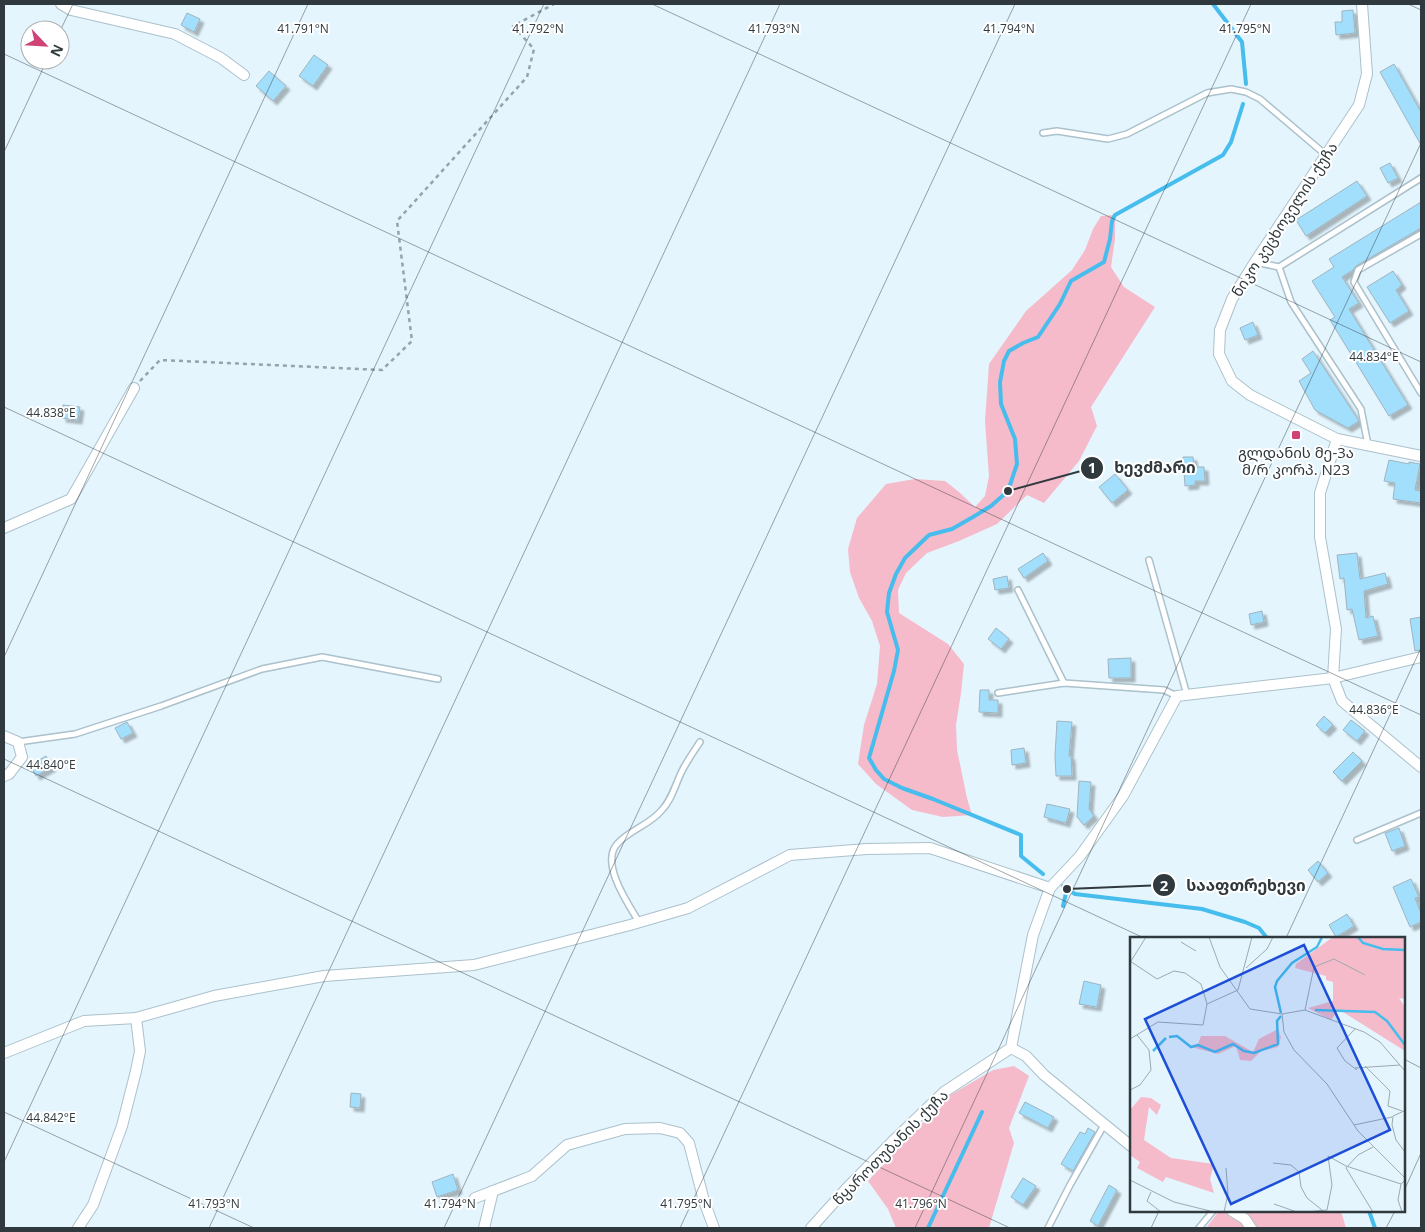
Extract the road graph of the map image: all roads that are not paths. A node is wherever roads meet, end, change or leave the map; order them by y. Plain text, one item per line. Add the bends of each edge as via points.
1 (60, 4) edge
2 (1362, 4) edge
3 (244, 75) dead end
4 (1043, 133) dead end
5 (1326, 155) junction
6 (1421, 178) edge
7 (1421, 234) edge
8 (1255, 262) junction
9 (1279, 267) junction
10 (134, 388) road end
11 (1421, 393) edge
12 (1337, 439) junction
13 (1368, 445) junction
14 (1421, 451) edge
15 (1421, 456) edge
16 (4, 528) edge
17 (1149, 560) dead end
18 (1018, 590) dead end
19 (1421, 657) edge
20 (1333, 678) junction
21 (438, 679) dead end
22 (1064, 683) junction
23 (998, 693) dead end
24 (1182, 695) junction
25 (4, 736) edge
26 (18, 742) junction
27 (700, 742) dead end
28 (1421, 767) edge
29 (4, 776) edge
30 (1421, 813) edge
31 (1357, 840) dead end
32 (1050, 888) junction
33 (640, 922) junction
34 (136, 1018) junction
35 (1011, 1048) junction
36 (4, 1053) edge
37 (1104, 1125) junction
38 (1130, 1145) edge
39 (493, 1190) junction
40 (475, 1198) dead end
41 (1212, 1212) edge
42 (1234, 1212) edge
43 (78, 1228) edge
44 (484, 1228) edge
45 (714, 1228) edge
46 (812, 1228) edge
47 (1048, 1228) edge
48 (1199, 1228) edge
49 (1251, 1228) edge

1 - 3 street via 71,10 175,34
2 - 5 street, ნიკო კეცხოველის ქუჩა via 1366,74 1358,105
4 - 5 lane via 1057,131 1108,139 1127,134 1207,93 1231,89 1260,99
5 - 8 street, ნიკო კეცხოველის ქუჩა
6 - 9 lane
7 - 11 lane via 1358,270 1354,282
8 - 9 lane
8 - 12 street, ნიკო კეცხოველის ქუჩა via 1232,299 1220,330 1219,354 1232,381 1250,395
9 - 13 lane via 1290,302 1361,410
10 - 16 street via 70,499
12 - 13 street, ნიკო კეცხოველის ქუჩა
12 - 20 street via 1320,493 1320,537 1336,629
13 - 15 street, ნიკო კეცხოველის ქუჩა
14 - 15 lane
17 - 24 lane
18 - 22 lane
19 - 20 street
20 - 24 street
20 - 28 street via 1342,701
21 - 26 lane via 322,657 262,669 75,734
22 - 23 lane
22 - 24 lane via 1164,690
24 - 32 street via 1123,796 1080,856
25 - 26 street
26 - 29 street via 22,757
27 - 33 lane via 682,771 669,802 660,813 617,844 612,855 622,895
30 - 31 lane
32 - 33 street via 930,848 790,855 688,908
32 - 35 street via 1032,935
33 - 34 street via 474,964 324,976 214,996
34 - 36 street via 84,1022
34 - 43 street via 140,1051 122,1126 93,1205
35 - 37 street via 1026,1056
35 - 46 street, წყაროთუბანის ქუჩა via 944,1092 846,1189
37 - 38 street
37 - 47 lane
39 - 40 street
39 - 44 street
39 - 45 street via 532,1176 567,1145 625,1129 660,1128 680,1133 689,1143
41 - 48 lane
42 - 49 street via 1245,1219

